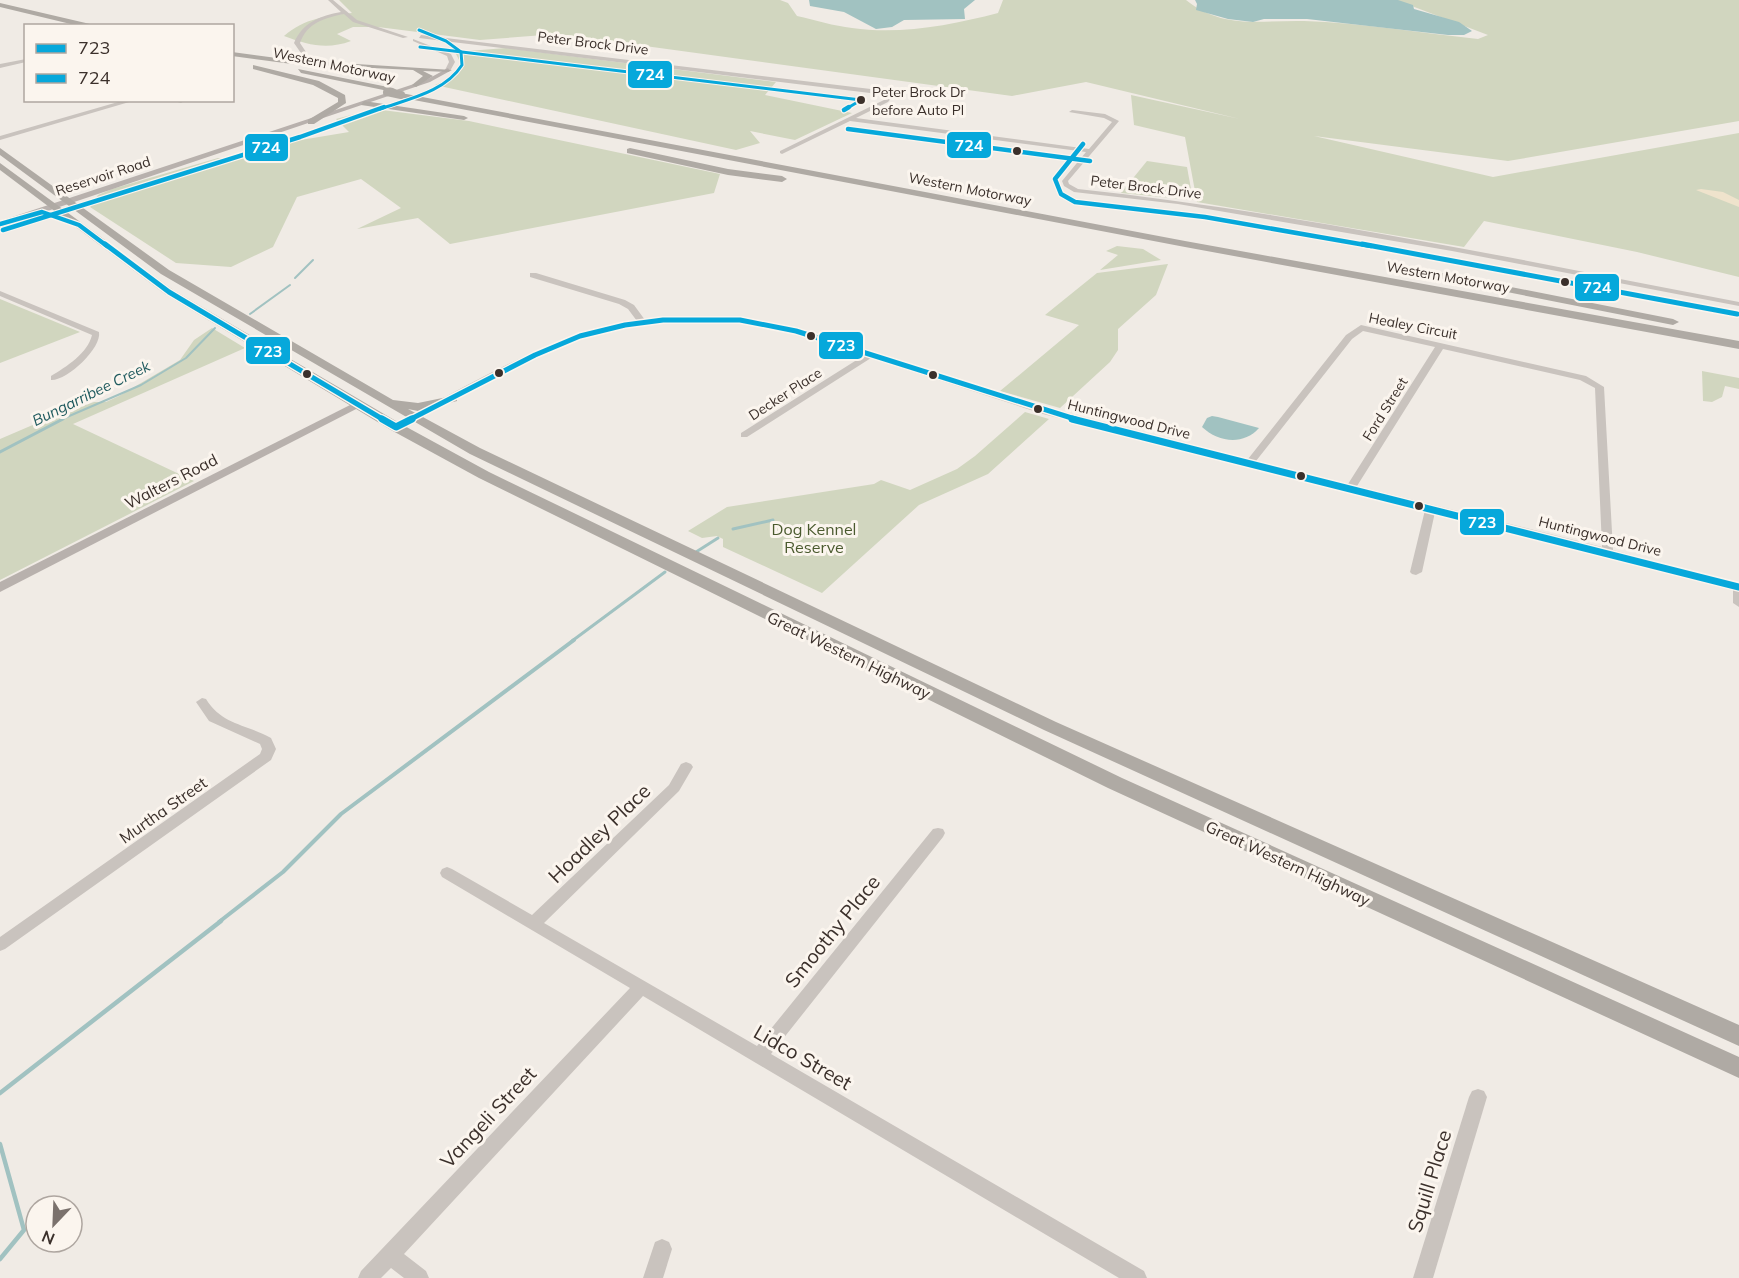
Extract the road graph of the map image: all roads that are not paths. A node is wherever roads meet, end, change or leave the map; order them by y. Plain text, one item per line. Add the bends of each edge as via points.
1 (330, 0) edge
2 (0, 6) edge
3 (343, 13) junction
4 (70, 24) edge
5 (81, 24) edge
6 (418, 39) junction
7 (305, 55) dead end
8 (234, 58) edge
9 (234, 58) edge
10 (234, 59) edge
11 (24, 60) edge
12 (2, 64) edge
13 (448, 69) junction
14 (403, 71) junction
15 (403, 90) junction
16 (126, 102) edge
17 (364, 104) junction
18 (456, 106) junction
19 (394, 108) junction
20 (1072, 112) dead end
21 (849, 119) junction
22 (475, 120) dead end
23 (311, 122) junction
24 (0, 138) edge
25 (622, 149) dead end
26 (0, 151) edge
27 (1091, 151) junction
28 (659, 152) dead end
29 (782, 152) dead end
30 (215, 153) junction
31 (4, 168) edge
32 (886, 184) junction
33 (50, 189) junction
34 (103, 190) junction
35 (84, 193) junction
36 (66, 201) junction
37 (52, 205) junction
38 (1054, 208) dead end
39 (1003, 210) junction
40 (32, 214) junction
41 (81, 219) junction
42 (0, 222) edge
43 (1079, 236) dead end
44 (1329, 271) junction
45 (1415, 271) dead end
46 (533, 275) dead end
47 (0, 293) edge
48 (1739, 304) edge
49 (642, 322) junction
50 (1693, 327) junction
51 (1739, 335) edge
52 (1441, 345) junction
53 (1739, 345) edge
54 (870, 356) junction
55 (312, 359) junction
56 (54, 378) dead end
57 (1609, 380) dead end
58 (1594, 382) junction
59 (453, 398) junction
60 (358, 405) junction
61 (414, 418) junction
62 (396, 427) junction
63 (433, 428) junction
64 (744, 435) dead end
65 (1250, 463) junction
66 (1351, 488) junction
67 (1431, 508) junction
68 (1608, 552) junction
69 (1416, 573) dead end
70 (1739, 587) edge
71 (0, 588) edge
72 (1739, 603) edge
73 (202, 702) dead end
74 (1131, 763) junction
75 (686, 767) dead end
76 (1115, 783) junction
77 (938, 833) dead end
78 (447, 873) dead end
79 (533, 924) junction
80 (0, 945) edge
81 (641, 987) junction
82 (1739, 1036) edge
83 (759, 1056) junction
84 (1739, 1068) edge
85 (1478, 1097) dead end
86 (662, 1249) dead end
87 (390, 1255) junction
88 (368, 1278) edge
89 (419, 1278) edge
90 (653, 1278) edge
91 (1137, 1278) edge
92 (1423, 1278) edge

1 - 3 street
2 - 4 highway
2 - 5 highway
3 - 6 street via 371,28 405,37 403,40
3 - 7 street via 320,18 307,27 297,43
6 - 13 street via 452,59
6 - 21 street, Peter Brock Drive via 793,81 890,96
8 - 13 highway
9 - 15 highway, Western Motorway
10 - 23 highway via 316,83 342,97 336,109
11 - 12 street
13 - 14 highway
13 - 15 main road, Reservoir Road
14 - 15 highway via 380,77 380,82
14 - 15 highway via 428,74 428,78
15 - 17 main road, Reservoir Road
15 - 18 highway, Western Motorway
15 - 32 highway, Western Motorway
16 - 24 street
17 - 19 highway
17 - 23 main road, Reservoir Road
18 - 28 highway
18 - 39 highway, Western Motorway
19 - 22 highway
19 - 23 highway via 357,109
20 - 27 street via 1116,121
21 - 27 street, Peter Brock Drive
21 - 29 street
23 - 30 main road, Reservoir Road
25 - 39 highway via 735,173
26 - 33 highway, Great Western Highway
27 - 48 street, Peter Brock Drive via 1065,181 1071,189 1086,194 1178,202 1466,251
30 - 34 main road, Reservoir Road
30 - 35 main road, Reservoir Road
31 - 37 highway, Great Western Highway
32 - 38 highway
32 - 50 highway, Western Motorway
33 - 35 main road
33 - 36 highway, Great Western Highway
34 - 36 main road, Reservoir Road
34 - 41 main road via 84,202
35 - 36 main road, Reservoir Road
36 - 37 main road, Reservoir Road
36 - 41 highway, Great Western Highway
37 - 40 main road, Reservoir Road
37 - 41 highway, Great Western Highway
37 - 42 main road, Reservoir Road
39 - 44 highway, Western Motorway
40 - 41 main road
40 - 42 main road, Reservoir Road
41 - 55 highway, Great Western Highway
41 - 60 highway, Great Western Highway via 169,291
43 - 44 highway
44 - 53 highway, Western Motorway
45 - 50 highway
46 - 49 street via 621,302 631,307
47 - 56 street via 96,334 95,341 72,367
49 - 54 street, Huntingwood Drive via 696,318 762,323
49 - 59 street, Huntingwood Drive via 559,344
50 - 51 highway, Western Motorway
52 - 58 street, Healey Circuit
52 - 65 street, Healey Circuit via 1377,330 1357,330
52 - 66 street, Ford Street
54 - 64 street, Decker Place
54 - 65 street, Huntingwood Drive via 1046,412
55 - 59 highway via 403,406 425,406
55 - 61 highway, Great Western Highway
57 - 58 street, Healey Circuit
58 - 68 street via 1599,387
59 - 61 street, Huntingwood Drive
59 - 63 street, Huntingwood Drive via 434,418
60 - 62 highway, Great Western Highway
60 - 71 main road, Walters Road
61 - 62 street, Huntingwood Drive
61 - 63 highway, Great Western Highway
62 - 76 highway, Great Western Highway via 544,505
63 - 74 highway, Great Western Highway via 796,606
65 - 66 street, Huntingwood Drive
66 - 67 street, Huntingwood Drive
67 - 68 street, Huntingwood Drive
67 - 69 street
68 - 70 street, Huntingwood Drive
70 - 72 street
73 - 80 street, Murtha Street via 214,720 266,741 266,757
74 - 76 highway
74 - 82 highway, Great Western Highway
75 - 79 street, Hoadley Place via 674,788
76 - 84 highway, Great Western Highway
77 - 83 street, Smoothy Place
78 - 79 street, Lidco Street
79 - 81 street, Lidco Street
81 - 83 street, Lidco Street
81 - 87 street, Vangeli Street
83 - 91 street, Lidco Street
85 - 92 street, Squill Place
86 - 90 street
87 - 88 street, Vangeli Street
87 - 89 street

